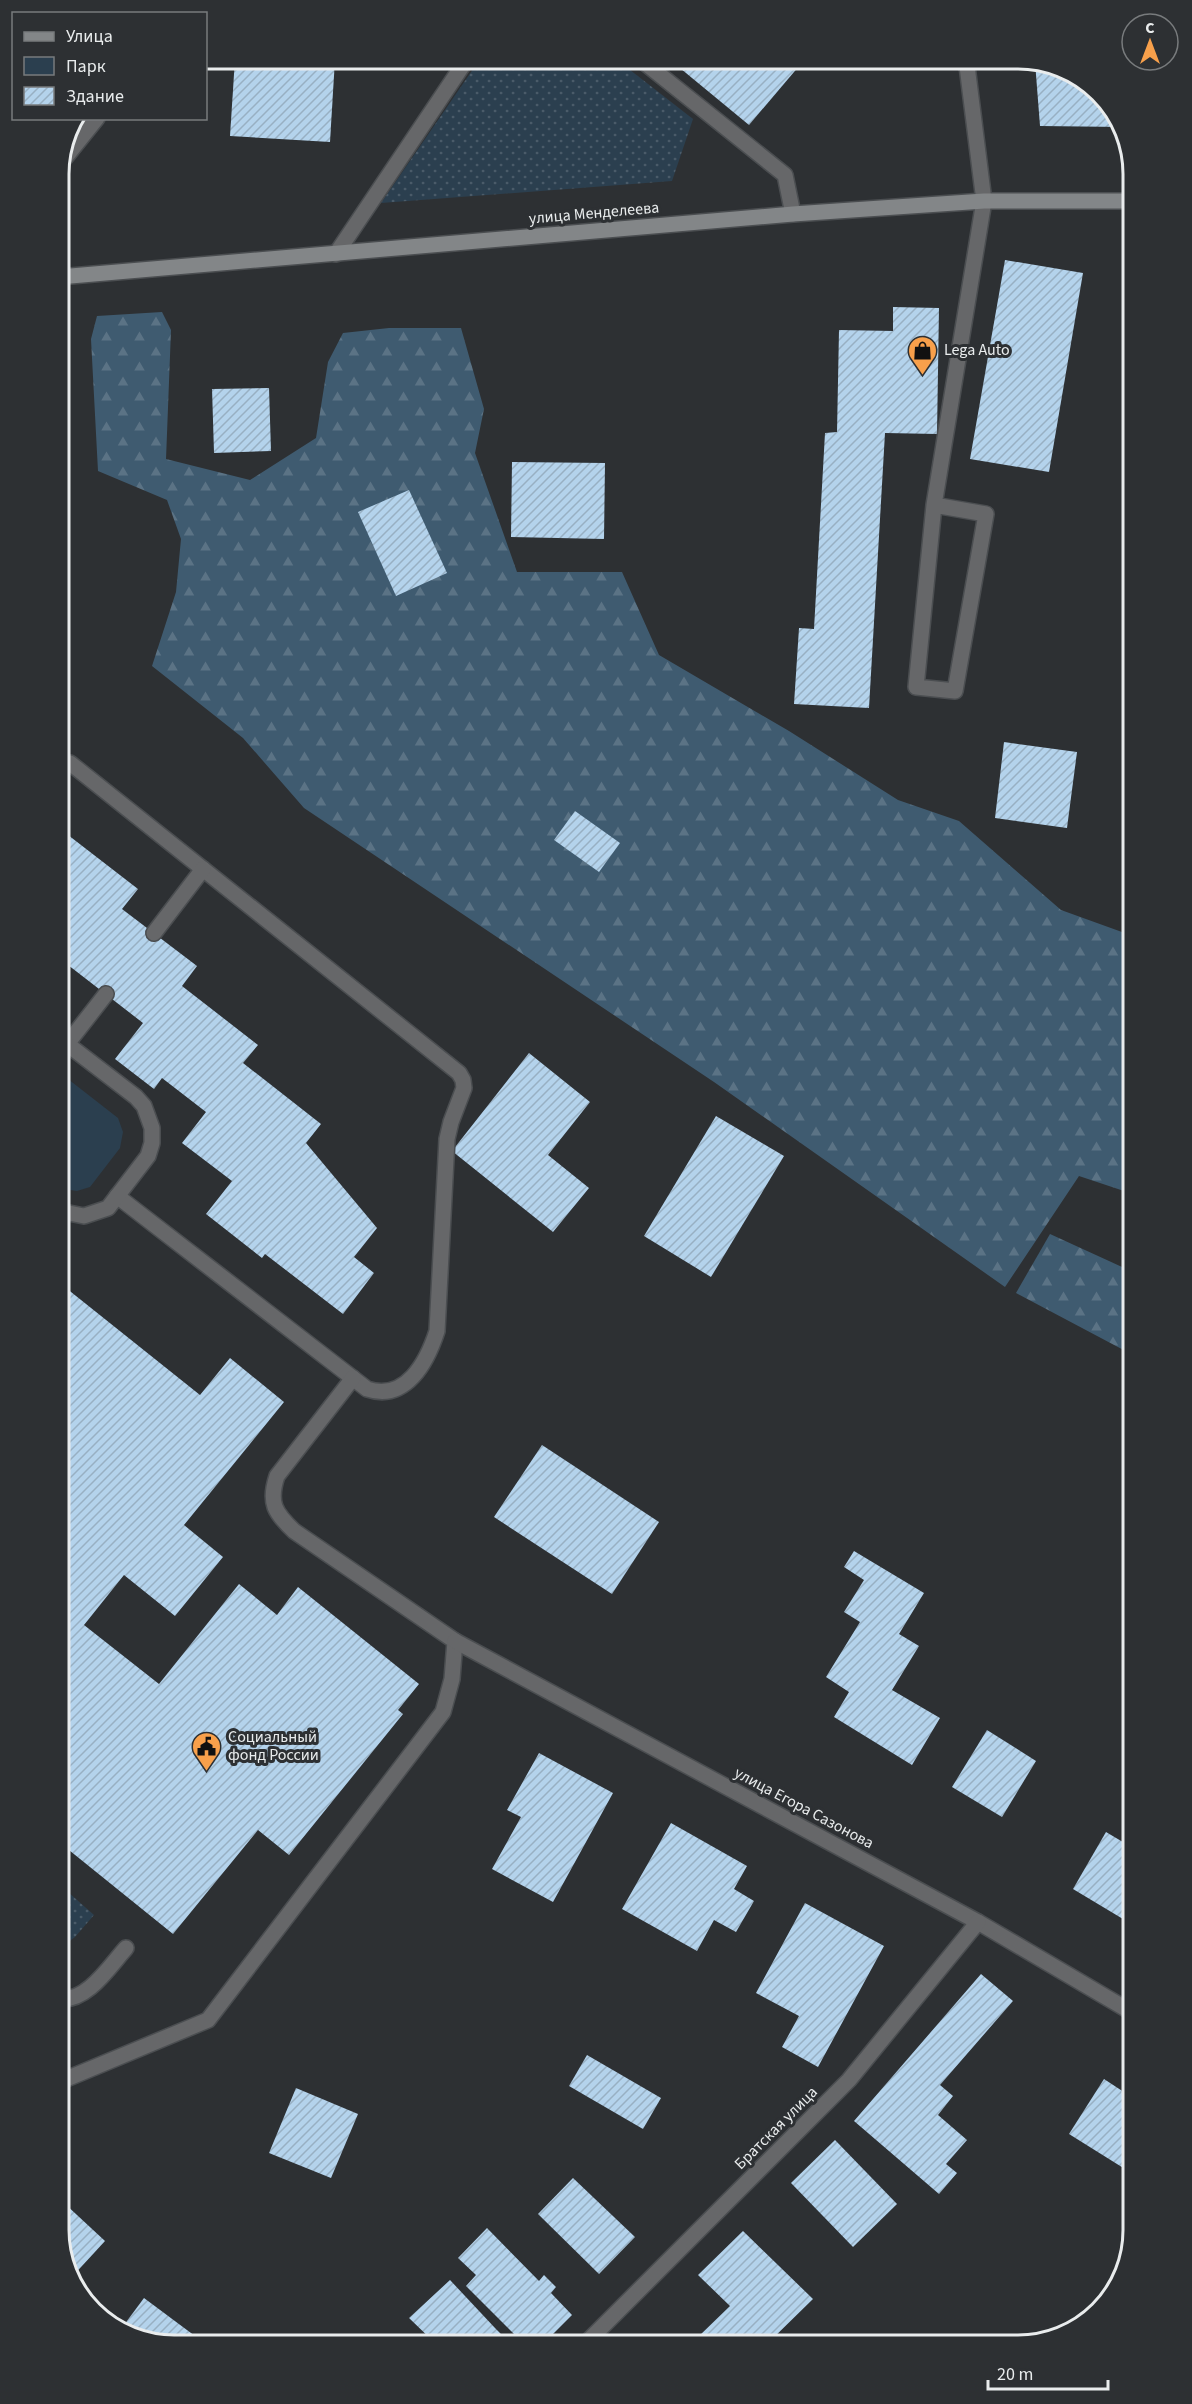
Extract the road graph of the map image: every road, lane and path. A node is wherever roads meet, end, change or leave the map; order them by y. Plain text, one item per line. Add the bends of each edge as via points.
1 (459, 69) edge
2 (652, 69) edge
3 (967, 69) edge
4 (95, 120) edge
5 (73, 148) edge
6 (984, 201) junction
7 (1123, 201) edge
8 (793, 213) junction
9 (336, 254) junction
10 (69, 276) edge
11 (934, 505) junction
12 (69, 763) edge
13 (203, 869) junction
14 (153, 933) dead end
15 (106, 994) dead end
16 (69, 1036) edge
17 (69, 1047) edge
18 (117, 1196) junction
19 (69, 1214) edge
20 (353, 1378) junction
21 (455, 1641) junction
22 (978, 1922) junction
23 (126, 1948) dead end
24 (69, 1999) edge
25 (1123, 2007) edge
26 (69, 2077) edge
27 (594, 2335) edge

1 - 9 street
2 - 8 street via 785,175
3 - 6 street
4 - 5 street
6 - 7 main road, улица Менделеева
6 - 8 main road, улица Менделеева
6 - 11 street
8 - 9 main road, улица Менделеева
9 - 10 main road, улица Менделеева
11 - 11 street via 986,514 955,691 916,687
12 - 13 street
13 - 14 street
13 - 20 street via 463,1080 464,1088 447,1139 440,1311 433,1344 412,1378 396,1390 367,1389
15 - 16 street
17 - 18 street via 136,1097 149,1116 152,1143 148,1156
18 - 19 street via 108,1208 95,1214
18 - 20 street
20 - 21 street, улица Егора Сазонова via 277,1476 273,1503 278,1516 294,1531
21 - 22 street, улица Егора Сазонова
21 - 26 street via 452,1679 443,1712 208,2020
22 - 25 street, улица Егора Сазонова
22 - 27 street, Братская улица via 849,2080
23 - 24 street via 89,1989

